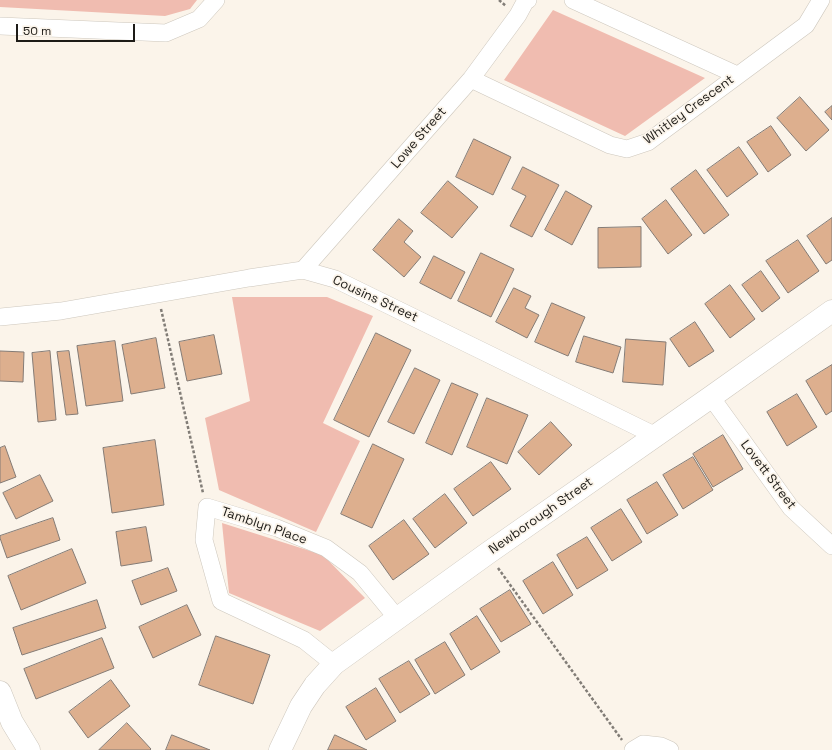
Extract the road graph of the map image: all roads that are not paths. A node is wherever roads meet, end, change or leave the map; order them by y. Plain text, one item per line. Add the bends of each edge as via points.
1 (216, 0) edge
2 (528, 0) edge
3 (574, 0) edge
4 (821, 0) edge
5 (0, 26) edge
6 (737, 75) junction
7 (471, 79) junction
8 (303, 270) junction
9 (832, 311) edge
10 (0, 316) edge
11 (711, 397) junction
12 (656, 436) junction
13 (832, 546) edge
14 (397, 618) junction
15 (334, 664) junction
16 (0, 692) edge
17 (629, 747) edge
18 (29, 750) edge
19 (280, 750) edge
20 (670, 750) edge

1 - 5 street via 199,19 166,33
2 - 7 street, Lowe Street
3 - 6 street
4 - 6 street, Whitley Crescent via 806,25
6 - 7 street, Whitley Crescent via 648,142 627,149 610,145
7 - 8 street, Lowe Street
8 - 10 street, Cousins Street via 61,311
8 - 12 street, Cousins Street via 335,279
9 - 11 street, Newborough Street
11 - 12 street, Newborough Street
11 - 13 street, Lovett Street via 791,508
12 - 14 street, Newborough Street
14 - 15 street, Newborough Street
14 - 15 street, Tamblyn Place via 360,573 326,548 277,528 207,507 204,540 221,601 304,640
15 - 19 street, Newborough Street via 301,706
16 - 18 street via 12,722
17 - 20 street via 643,744 662,746

